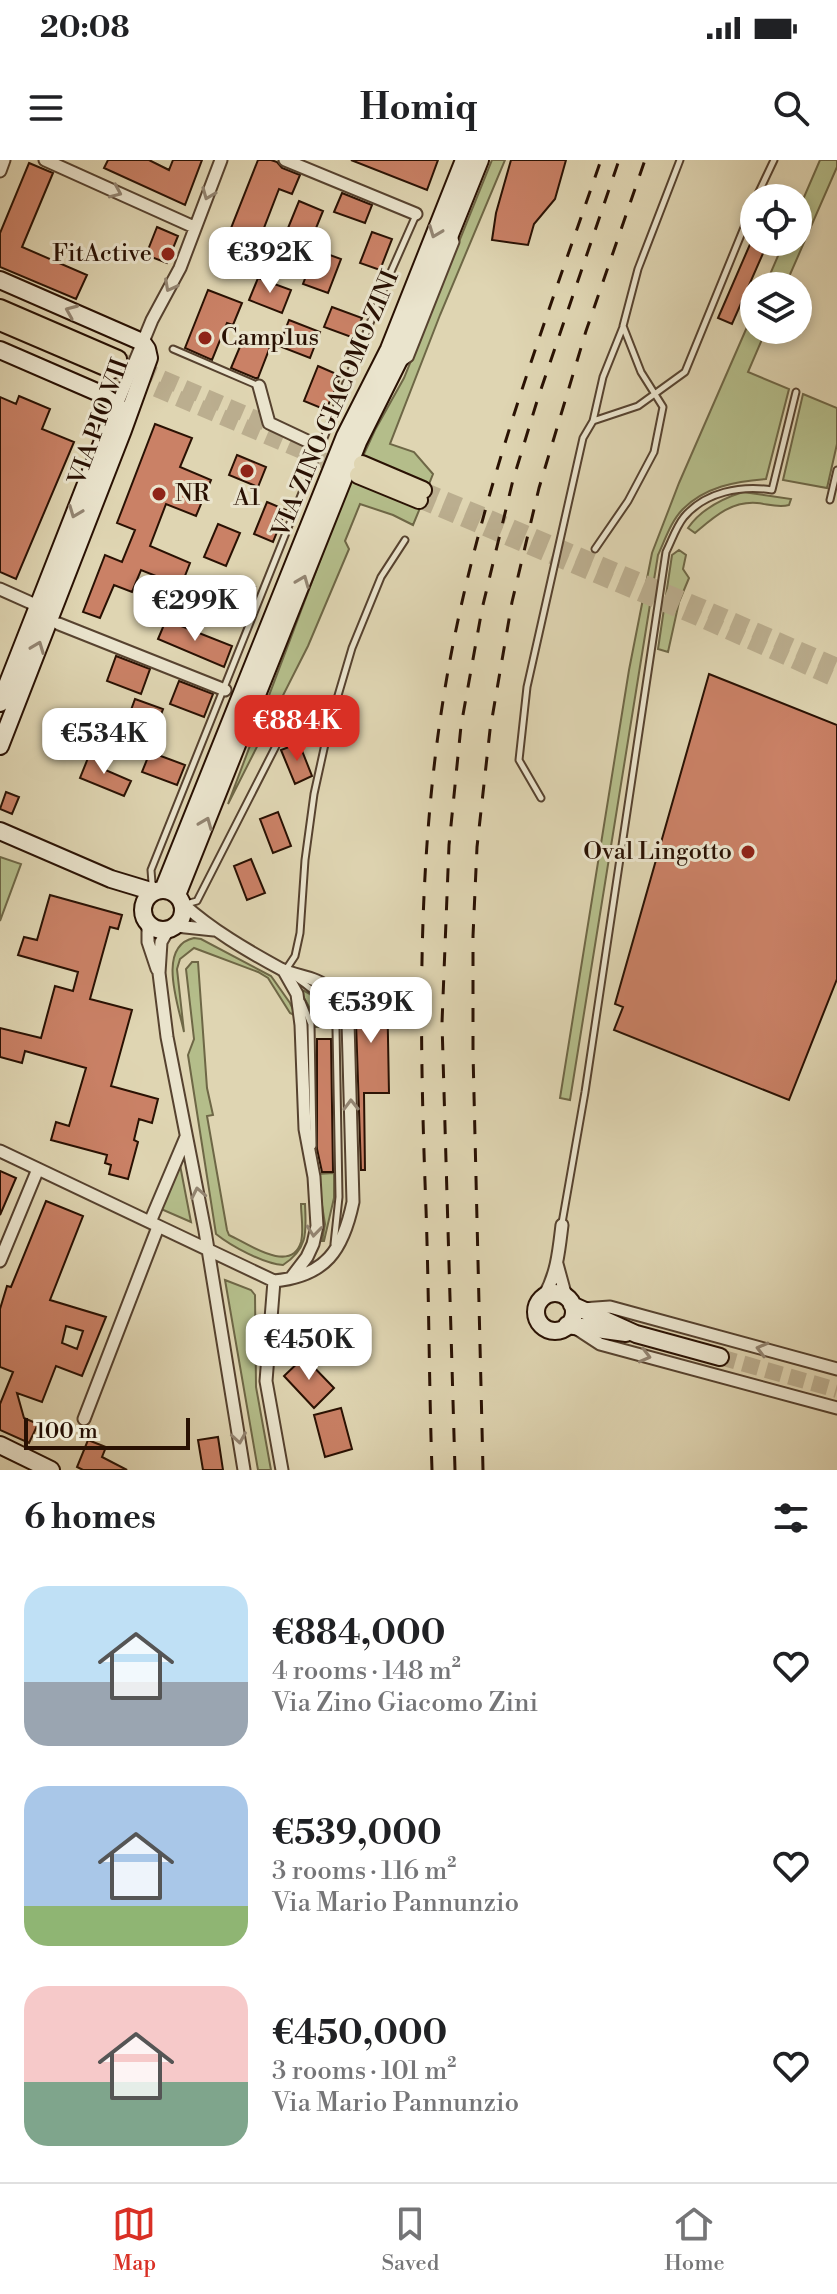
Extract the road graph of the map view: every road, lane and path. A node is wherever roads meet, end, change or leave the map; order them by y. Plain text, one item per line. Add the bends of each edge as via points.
1 (4, 160) edge
2 (45, 160) edge
3 (221, 160) edge
4 (285, 160) edge
5 (464, 160) edge
6 (480, 160) edge
7 (680, 160) edge
8 (774, 160) edge
9 (0, 171) edge
10 (763, 184) edge
11 (416, 214) joint
12 (194, 227) junction
13 (740, 238) edge
14 (0, 280) edge
15 (0, 308) edge
16 (0, 322) edge
17 (623, 326) junction
18 (142, 342) junction
19 (173, 349) dead end
20 (0, 350) edge
21 (259, 386) joint
22 (796, 392) dead end
23 (655, 394) junction
24 (117, 405) junction
25 (593, 421) junction
26 (320, 447) junction
27 (360, 470) tunnel mouth
28 (837, 470) edge
29 (421, 495) tunnel mouth
30 (830, 500) dead end
31 (405, 540) dead end
32 (595, 549) dead end
33 (0, 589) edge
34 (38, 606) junction
35 (59, 624) dead end
36 (225, 690) junction
37 (0, 703) edge
38 (280, 738) dead end
39 (0, 746) edge
40 (541, 798) dead end
41 (0, 831) edge
42 (163, 896) junction
43 (148, 923) junction
44 (172, 928) junction
45 (215, 930) junction
46 (284, 971) junction
47 (159, 973) junction
48 (187, 1136) junction
49 (0, 1151) edge
50 (38, 1169) junction
51 (338, 1172) junction
52 (353, 1183) junction
53 (154, 1225) junction
54 (562, 1225) joint
55 (208, 1250) junction
56 (332, 1253) junction
57 (0, 1261) edge
58 (557, 1264) junction
59 (291, 1278) junction
60 (274, 1281) junction
61 (544, 1296) junction
62 (572, 1304) junction
63 (570, 1326) junction
64 (636, 1334) junction
65 (720, 1357) tunnel mouth
66 (837, 1369) edge
67 (837, 1408) edge
68 (84, 1419) dead end
69 (0, 1445) edge
70 (51, 1470) edge
71 (244, 1470) edge
72 (282, 1470) edge

1 - 9 street
2 -> 12 street
3 -> 12 street
4 - 11 street
5 -> 42 street, VIA ZINO GIACOMO ZINI via 389,349 345,436
42 -> 6 street, VIA ZINO GIACOMO ZINI via 358,442 395,368
7 - 17 lane via 638,269
8 - 10 lane
11 - 26 lane
12 -> 18 street via 180,268
13 - 23 lane via 685,372
18 -> 14 street
15 - 16 main road via 115,364
17 - 23 lane
17 - 25 lane
18 - 24 street, VIA PIO VII
39 -> 18 street, VIA PIO VII via 149,358
19 - 21 lane
20 - 24 street
21 - 26 street via 269,423
22 - 54 lane via 772,490 755,487 717,494 685,516 666,552
23 - 25 lane via 638,406
23 - 32 lane via 663,407 654,452
24 -> 34 street, VIA PIO VII
25 - 40 lane via 583,438 527,687 519,760
26 - 36 lane
27 - 29 main road
28 - 30 lane
31 - 46 lane via 381,577 333,713 314,794 298,945
33 - 34 street
34 - 37 street, VIA PIO VII
35 - 36 street
36 - 42 lane via 151,870 152,883
38 - 42 lane via 197,901
41 - 42 street via 111,879 134,895
42 - 43 street via 143,911
42 - 44 street via 183,915
42 - 45 street
43 - 44 street via 157,929
43 - 47 street
44 - 45 street
44 - 47 street via 161,942
45 - 46 street
46 - 51 lane via 325,1002 336,1029
52 -> 46 street via 350,1039 344,1009 323,983
46 -> 59 street via 297,994 317,1226 307,1257
47 - 48 street
48 - 53 street
55 -> 48 street
49 - 50 street
50 - 53 street
50 - 57 street
51 - 52 lane
51 - 56 lane
52 - 56 street via 350,1218
53 - 55 street
53 - 68 street
54 - 58 street
55 - 60 street
55 -> 71 street
56 - 59 street via 316,1271
58 - 61 street
58 - 62 street
59 - 60 street
60 - 72 street via 266,1381
61 - 62 street via 555,1293
61 - 63 street via 537,1307 541,1324 552,1330
62 - 63 street
62 - 64 street
66 -> 62 street via 610,1307
63 - 64 street
63 -> 67 street via 600,1344
64 - 65 street
69 - 70 street

